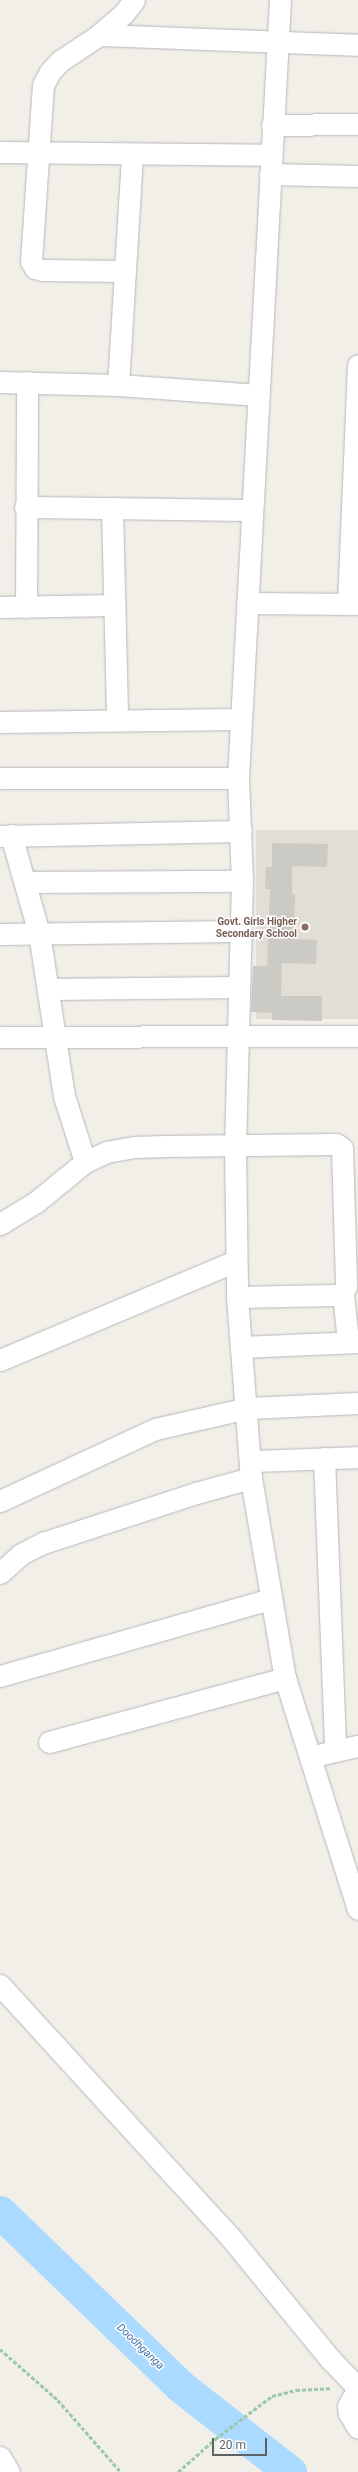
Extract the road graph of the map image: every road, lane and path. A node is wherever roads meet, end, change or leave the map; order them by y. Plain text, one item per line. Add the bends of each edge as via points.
1 (134, 0) edge
2 (280, 0) edge
3 (99, 35) junction
4 (277, 44) junction
5 (358, 45) edge
6 (358, 124) edge
7 (272, 125) junction
8 (0, 152) edge
9 (38, 152) junction
10 (132, 155) junction
11 (270, 165) junction
12 (358, 176) edge
13 (124, 271) junction
14 (358, 365) edge
15 (0, 382) edge
16 (27, 382) junction
17 (118, 385) junction
18 (259, 395) junction
19 (25, 507) junction
20 (112, 508) junction
21 (252, 510) junction
22 (247, 603) junction
23 (353, 604) edge
24 (114, 605) junction
25 (0, 607) edge
26 (26, 607) junction
27 (117, 719) junction
28 (240, 719) junction
29 (0, 722) edge
30 (0, 778) edge
31 (238, 778) junction
32 (241, 831) junction
33 (5, 836) edge
34 (242, 881) junction
35 (25, 882) junction
36 (240, 931) junction
37 (39, 933) junction
38 (0, 934) edge
39 (239, 987) junction
40 (49, 989) junction
41 (358, 1036) edge
42 (0, 1038) edge
43 (54, 1038) junction
44 (237, 1038) junction
45 (235, 1145) junction
46 (85, 1162) junction
47 (0, 1224) edge
48 (236, 1261) junction
49 (343, 1293) junction
50 (237, 1297) junction
51 (353, 1342) edge
52 (241, 1347) junction
53 (0, 1360) edge
54 (358, 1403) edge
55 (248, 1408) junction
56 (358, 1457) edge
57 (324, 1458) junction
58 (251, 1469) junction
59 (0, 1501) edge
60 (0, 1573) edge
61 (270, 1599) junction
62 (0, 1676) edge
63 (285, 1678) junction
64 (49, 1742) dead end
65 (358, 1746) edge
66 (335, 1750) junction
67 (310, 1757) junction
68 (358, 1908) edge
69 (0, 1985) edge
70 (0, 2349) edge
71 (356, 2387) edge
72 (358, 2428) edge
73 (121, 2472) edge
74 (178, 2472) edge

1 - 3 street via 124,13
2 - 4 street
3 - 4 street
3 - 9 street via 60,61 43,84
4 - 5 street
4 - 7 street
6 - 7 street
7 - 11 street
8 - 9 street
9 - 10 street
9 - 13 street via 31,261 35,268
10 - 11 street
10 - 13 street
11 - 12 street
11 - 18 street
13 - 17 street
14 - 23 street
15 - 16 street
16 - 17 street
16 - 19 street
17 - 18 street
18 - 21 street
19 - 20 street
19 - 26 street
20 - 21 street
20 - 24 street
21 - 22 street
22 - 23 street
22 - 28 street
24 - 26 street
24 - 27 street
25 - 26 street
27 - 28 street
27 - 29 street
28 - 31 street
30 - 31 street
31 - 32 street
32 - 33 street
32 - 34 street
33 - 35 street
34 - 35 street
34 - 36 street
35 - 37 street
36 - 37 street
36 - 39 street
37 - 38 street
37 - 40 street
39 - 40 street
39 - 44 street
40 - 43 street
41 - 44 street
42 - 43 street
43 - 44 street
43 - 46 street via 64,1096
44 - 45 street
45 - 46 street via 134,1147 106,1152
45 - 48 street
45 - 49 street via 336,1144 342,1148 346,1286
46 - 47 street via 36,1202
48 - 50 street
48 - 53 street
49 - 50 street
49 - 51 street
50 - 52 street
51 - 52 street
52 - 55 street
54 - 55 street
55 - 58 street
55 - 59 street via 155,1429
56 - 57 street
57 - 58 street
57 - 66 street
58 - 60 street via 196,1493 43,1543 21,1554
58 - 61 street
61 - 62 street
61 - 63 street
63 - 64 street
63 - 67 street
65 - 66 street
66 - 67 street
67 - 68 street
69 - 71 street via 232,2238
70 - 73 path via 58,2400
71 - 72 street via 348,2406
71 - 74 path via 296,2390 272,2396 215,2439

